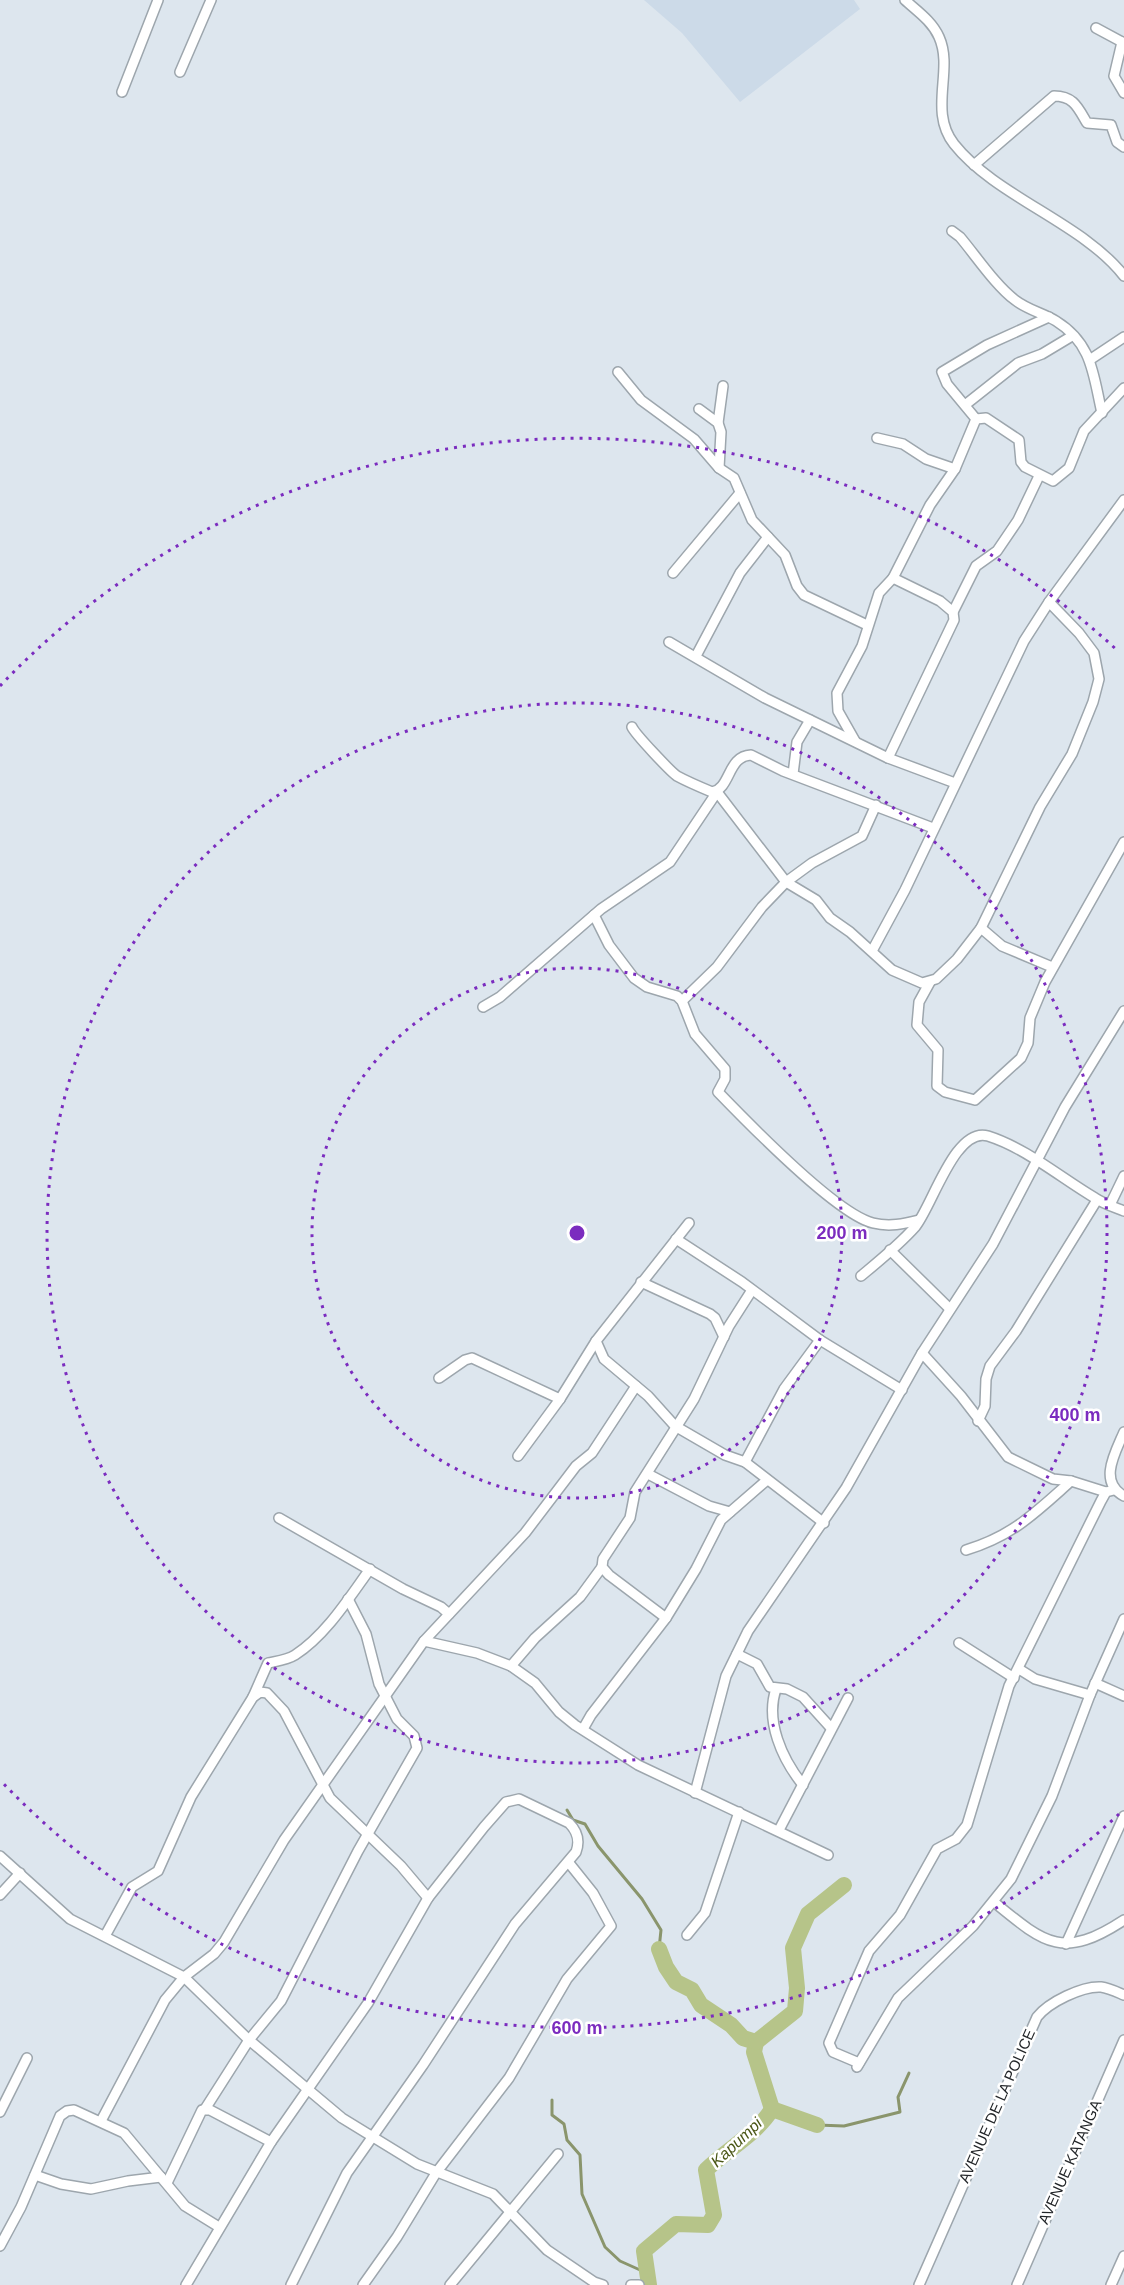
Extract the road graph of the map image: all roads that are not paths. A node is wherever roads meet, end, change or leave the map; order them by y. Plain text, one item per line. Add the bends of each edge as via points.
1 (158, 0) edge
2 (211, 0) edge
3 (905, 0) edge
4 (1096, 28) dead end
5 (1123, 43) edge
6 (180, 72) dead end
7 (122, 92) dead end
8 (1124, 93) edge
9 (1124, 147) edge
10 (974, 165) junction
11 (952, 231) dead end
12 (1124, 276) edge
13 (1049, 317) junction
14 (1072, 336) junction
15 (1124, 337) edge
16 (1091, 359) junction
17 (618, 372) dead end
18 (723, 386) dead end
19 (1124, 388) edge
20 (965, 405) junction
21 (699, 409) dead end
22 (1102, 413) junction
23 (976, 419) junction
24 (718, 423) junction
25 (877, 438) dead end
26 (719, 468) junction
27 (955, 469) junction
28 (1039, 476) junction
29 (740, 493) junction
30 (1124, 500) edge
31 (768, 537) junction
32 (673, 573) dead end
33 (894, 578) junction
34 (1049, 602) junction
35 (953, 612) junction
36 (867, 625) junction
37 (669, 642) dead end
38 (696, 656) junction
39 (810, 720) junction
40 (632, 727) dead end
41 (855, 741) junction
42 (888, 758) junction
43 (793, 774) junction
44 (955, 783) junction
45 (717, 792) junction
46 (876, 805) junction
47 (933, 828) junction
48 (1124, 842) edge
49 (786, 882) junction
50 (594, 915) junction
51 (981, 928) junction
52 (872, 951) junction
53 (1052, 967) junction
54 (930, 982) junction
55 (682, 1001) junction
56 (483, 1007) dead end
57 (1124, 1011) edge
58 (1037, 1162) junction
59 (1124, 1176) edge
60 (1097, 1200) junction
61 (1110, 1205) junction
62 (1124, 1211) edge
63 (919, 1221) junction
64 (689, 1223) dead end
65 (676, 1239) junction
66 (890, 1250) junction
67 (861, 1276) dead end
68 (641, 1282) junction
69 (752, 1290) junction
70 (950, 1309) junction
71 (724, 1337) junction
72 (820, 1340) junction
73 (596, 1341) junction
74 (922, 1353) junction
75 (439, 1378) dead end
76 (636, 1386) junction
77 (902, 1390) junction
78 (560, 1399) junction
79 (978, 1421) junction
80 (675, 1426) junction
81 (1124, 1432) edge
82 (518, 1456) dead end
83 (745, 1462) junction
84 (648, 1474) junction
85 (767, 1480) junction
86 (1071, 1481) junction
87 (1110, 1491) junction
88 (1124, 1496) edge
89 (730, 1512) junction
90 (279, 1518) dead end
91 (824, 1523) junction
92 (966, 1550) dead end
93 (602, 1567) junction
94 (370, 1569) junction
95 (348, 1599) junction
96 (449, 1614) junction
97 (666, 1618) junction
98 (1124, 1619) edge
99 (424, 1641) junction
100 (959, 1643) dead end
101 (737, 1654) junction
102 (511, 1666) junction
103 (1019, 1669) junction
104 (1014, 1678) junction
105 (1095, 1683) junction
106 (776, 1689) junction
107 (385, 1693) junction
108 (1090, 1695) junction
109 (253, 1696) junction
110 (1124, 1696) edge
111 (848, 1698) dead end
112 (831, 1728) junction
113 (583, 1729) junction
114 (803, 1785) junction
115 (324, 1787) junction
116 (695, 1793) junction
117 (739, 1812) junction
118 (1124, 1816) edge
119 (779, 1830) junction
120 (368, 1834) junction
121 (828, 1855) dead end
122 (0, 1856) edge
123 (569, 1863) junction
124 (20, 1873) junction
125 (0, 1895) edge
126 (428, 1898) junction
127 (994, 1902) junction
128 (1124, 1920) edge
129 (687, 1935) dead end
130 (105, 1936) junction
131 (1065, 1944) junction
132 (184, 1977) junction
133 (1124, 1995) edge
134 (249, 2040) junction
135 (1124, 2040) edge
136 (27, 2058) dead end
137 (308, 2089) junction
138 (205, 2109) junction
139 (0, 2112) edge
140 (101, 2121) junction
141 (372, 2136) junction
142 (272, 2142) junction
143 (558, 2154) dead end
144 (436, 2173) junction
145 (35, 2175) junction
146 (164, 2180) junction
147 (510, 2210) junction
148 (219, 2227) junction
149 (0, 2246) edge
150 (1124, 2256) edge
151 (186, 2285) edge
152 (291, 2285) edge
153 (363, 2285) edge
154 (450, 2285) edge
155 (603, 2285) edge
156 (631, 2285) edge
157 (639, 2285) edge
158 (919, 2285) edge
159 (1017, 2285) edge
160 (1112, 2285) edge

1 - 7 street
2 - 6 street
3 - 10 street via 940,38 941,111 952,141
4 - 5 street
5 - 8 street via 1114,76
9 - 10 street via 1117,142 1111,125 1087,123 1079,105 1054,96
10 - 12 street via 1090,246
11 - 13 street via 1014,300
13 - 14 street
13 - 20 street via 944,369 941,375
14 - 16 street
14 - 20 street via 1018,363
15 - 16 street
16 - 22 street
17 - 26 street via 641,400 694,439
18 - 24 street
19 - 22 street
20 - 23 street
21 - 24 street
22 - 28 street via 1084,432 1069,468 1060,477 1053,481
23 - 27 street
23 - 28 street via 986,418 1019,440 1021,462
24 - 26 street
25 - 27 street via 903,444 926,459
26 - 29 street via 734,478
27 - 33 street via 930,505
28 - 35 street via 1018,520 997,551 976,566
29 - 31 street via 752,520
29 - 32 street
30 - 34 street
31 - 36 street via 785,555 804,595
31 - 38 street via 740,573
33 - 35 street
33 - 36 street via 879,593
34 - 44 street via 1024,641
34 - 51 street via 1094,653 1099,679 1072,754 1040,807
35 - 42 street via 953,628 935,655
36 - 41 street via 862,646 836,702
37 - 38 street
38 - 39 street
39 - 41 street
39 - 43 street via 796,742
40 - 45 street via 673,774
41 - 42 street
42 - 44 street
43 - 45 street via 751,755 744,756 734,764
43 - 46 street
44 - 47 street
45 - 49 street
45 - 50 street via 670,862
46 - 47 street
46 - 49 street via 862,836
47 - 52 street via 906,890
48 - 53 street
49 - 52 street via 816,900 830,918
49 - 55 street via 711,975
50 - 55 street via 609,945 634,978
50 - 56 street via 500,997
51 - 53 street via 1002,946
51 - 54 street via 946,971
52 - 54 street via 892,970 922,983
53 - 54 street via 1034,1008 1028,1043 1021,1058 972,1100 937,1086 938,1050 917,1025 919,1002
55 - 63 street via 695,1034 725,1069 718,1092 809,1179 836,1202 872,1223 898,1225
57 - 58 street via 1065,1107
58 - 60 street
58 - 63 street via 987,1136 972,1138 947,1164
58 - 70 street via 993,1244
59 - 61 street
60 - 61 street
60 - 79 street via 990,1366 985,1406
61 - 62 street
63 - 66 street
64 - 65 street
65 - 68 street
65 - 69 street
66 - 67 street
66 - 70 street
68 - 71 street via 710,1314
68 - 73 street
69 - 71 street
69 - 72 street
70 - 74 street
71 - 80 street
72 - 77 street
72 - 83 street via 784,1389
73 - 76 street via 604,1359
73 - 78 street
74 - 77 street
74 - 79 street
75 - 78 street via 472,1358
76 - 80 street
76 - 96 street via 596,1449 576,1466 525,1533
77 - 91 street
78 - 82 street
79 - 86 street via 1008,1457 1053,1479
80 - 83 street
80 - 84 street
81 - 87 street via 1110,1472
83 - 85 street
84 - 89 street via 709,1506
84 - 93 street via 635,1492 630,1518 603,1559
85 - 89 street
85 - 91 street
86 - 87 street
86 - 92 street via 1028,1520
87 - 88 street
87 - 103 street
89 - 97 street via 716,1528
90 - 94 street
91 - 101 street via 748,1631
93 - 97 street
93 - 102 street via 580,1597
94 - 95 street
94 - 96 street
95 - 107 street via 366,1634
95 - 109 street via 294,1656 268,1663
96 - 99 street
97 - 113 street
98 - 105 street
99 - 102 street via 477,1653
99 - 107 street
100 - 104 street
101 - 106 street via 757,1664 765,1682
101 - 116 street via 726,1676
102 - 113 street via 536,1683 559,1712
103 - 104 street
103 - 108 street via 1035,1679
104 - 127 street via 967,1825 956,1839 937,1850 900,1915 869,1952 830,2039 833,2052 858,2065 898,1998
105 - 108 street
105 - 110 street
106 - 112 street via 787,1689 803,1697
106 - 114 street via 771,1708 774,1724 787,1762
107 - 115 street
107 - 120 street via 397,1719 414,1736 417,1748
108 - 127 street via 1052,1796 1011,1879
109 - 115 street via 267,1693 284,1712
109 - 130 street via 191,1797 158,1871 132,1887
111 - 112 street
112 - 114 street
113 - 116 street via 638,1765
114 - 119 street
115 - 120 street via 338,1807
115 - 132 street via 271,1860 224,1942
116 - 117 street
117 - 119 street
117 - 129 street via 705,1913
118 - 131 street
119 - 121 street
120 - 126 street
120 - 134 street via 281,2001
122 - 124 street
123 - 126 street via 579,1844 575,1829 519,1799 506,1802
123 - 141 street via 514,1924
123 - 144 street via 593,1893 611,1926 567,1979 509,2078
124 - 125 street
124 - 130 street via 70,1919
126 - 137 street via 368,2003
127 - 131 street via 1037,1936
128 - 131 street via 1080,1942
130 - 132 street
132 - 134 street
132 - 140 street via 165,2000
133 - 158 street, AVENUE DE LA POLICE via 1107,1988 1090,1988 1052,2005 1037,2017
134 - 137 street
134 - 138 street
135 - 159 street, AVENUE KATANGA
136 - 139 street
137 - 141 street via 342,2118
137 - 142 street
138 - 142 street
138 - 146 street via 199,2113
140 - 145 street via 67,2110 60,2116
140 - 146 street via 134,2142
141 - 144 street
141 - 152 street via 342,2183
142 - 148 street
143 - 147 street
144 - 147 street via 493,2194
144 - 153 street via 398,2237
145 - 146 street via 92,2189 136,2179
145 - 149 street
146 - 148 street via 185,2206
147 - 154 street
147 - 155 street via 547,2250
148 - 151 street
150 - 160 street
156 - 157 street

